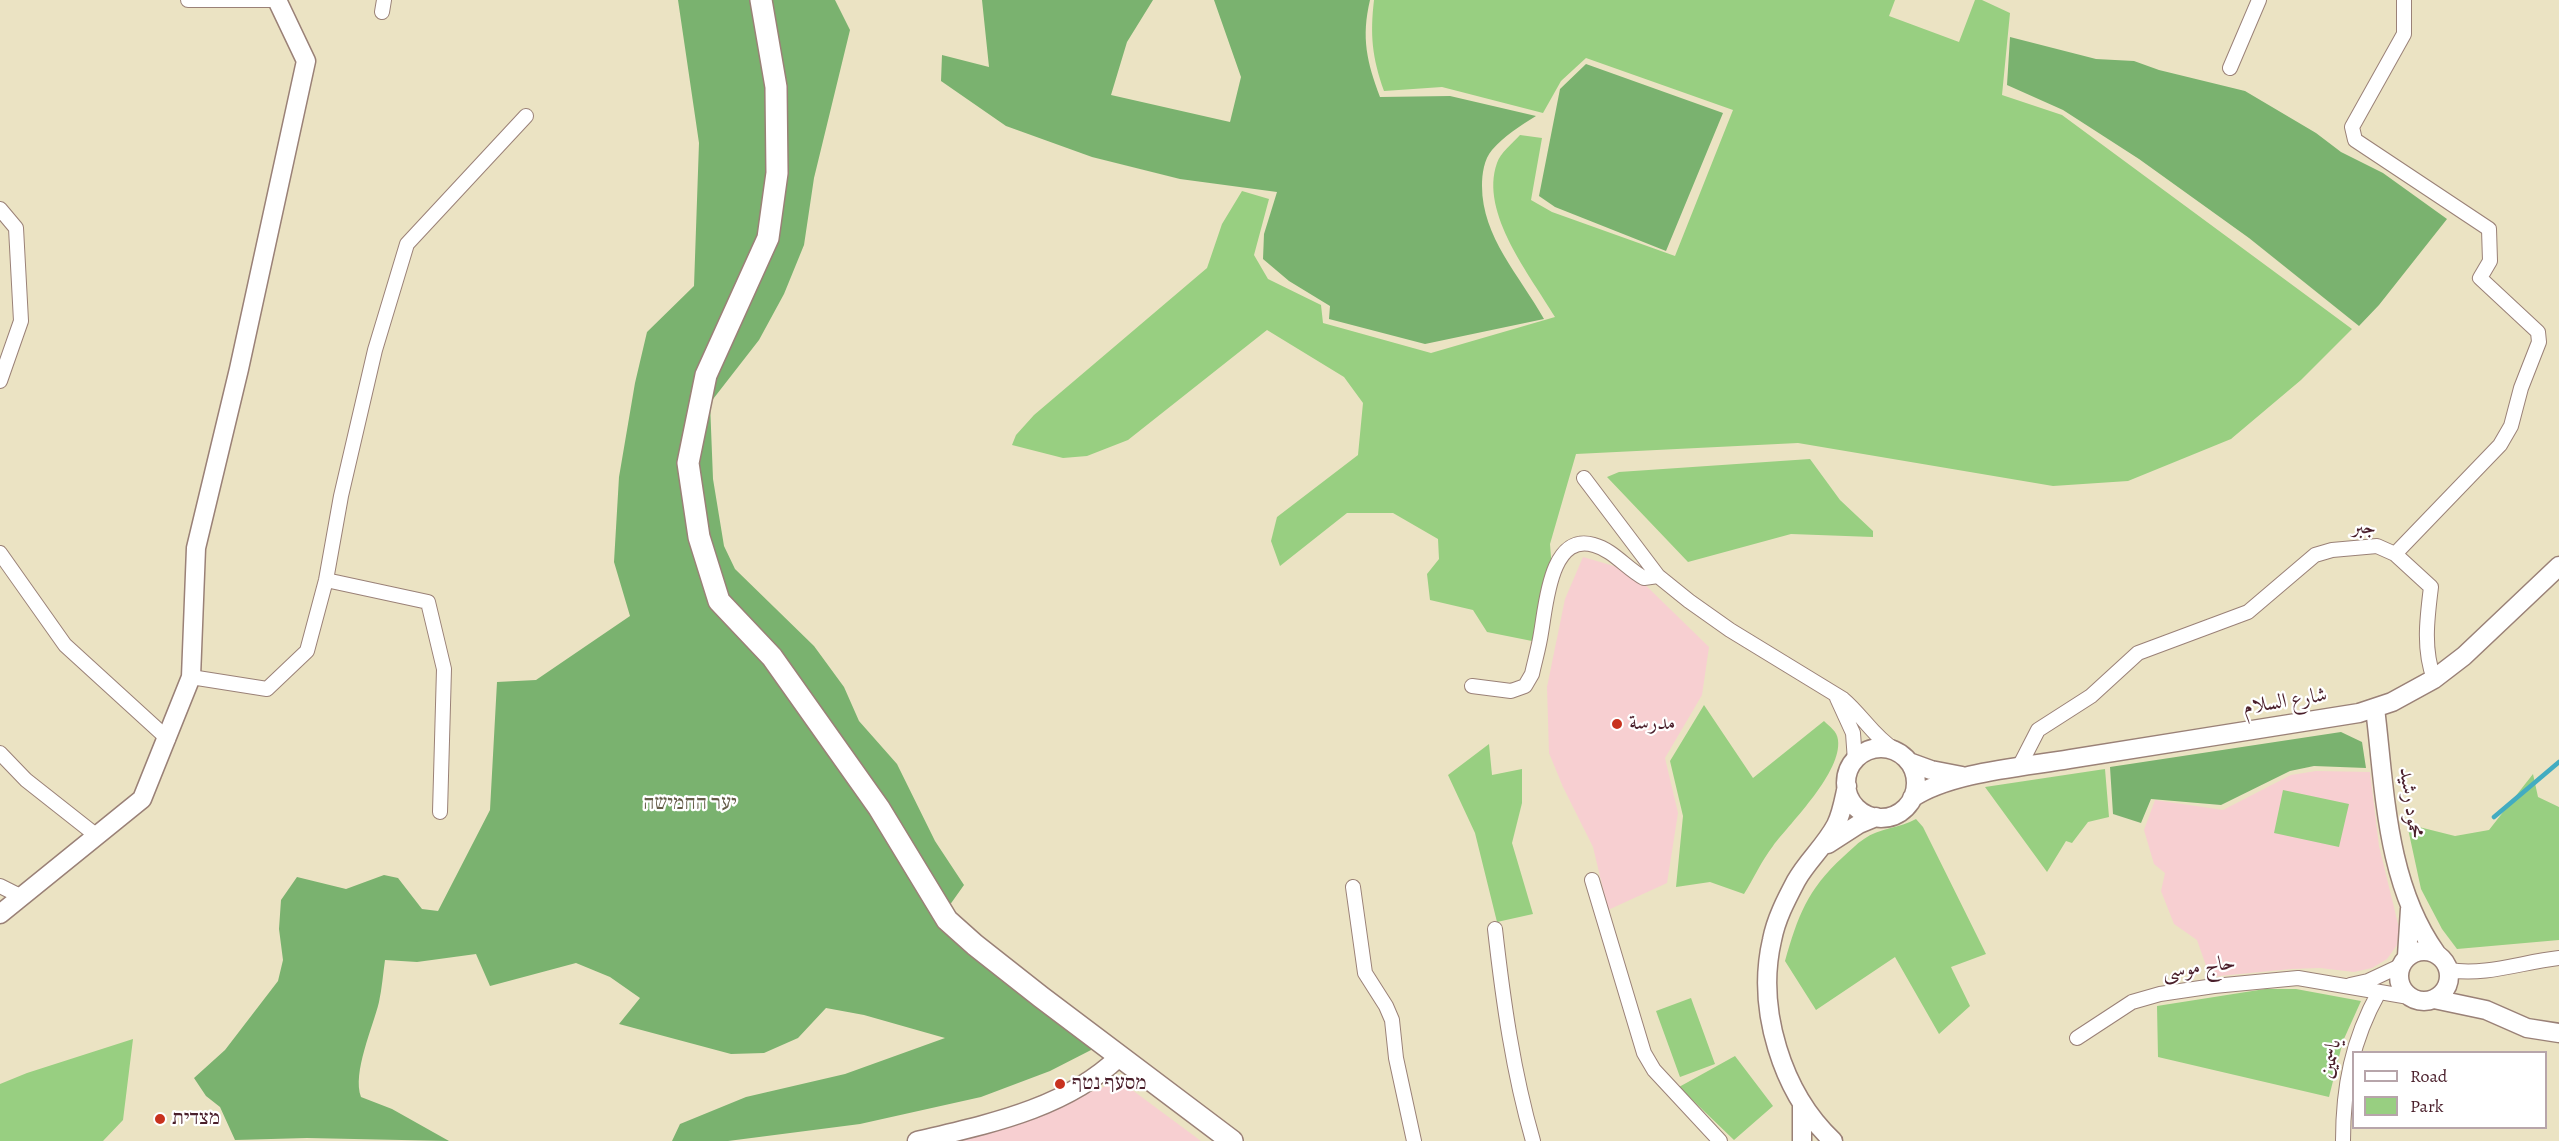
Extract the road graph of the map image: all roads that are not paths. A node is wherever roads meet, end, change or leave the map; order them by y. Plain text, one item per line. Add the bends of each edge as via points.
1 (188, 0) edge
2 (277, 0) edge
3 (761, 0) edge
4 (2259, 0) edge
5 (2404, 0) edge
6 (2230, 68) dead end
7 (526, 116) dead end
8 (0, 209) edge
9 (0, 381) edge
10 (1584, 478) dead end
11 (0, 553) edge
12 (2395, 554) junction
13 (2559, 566) edge
14 (1658, 576) junction
15 (326, 580) junction
16 (192, 677) junction
17 (2434, 679) junction
18 (1472, 686) dead end
19 (1827, 689) junction
20 (2375, 708) junction
21 (168, 739) junction
22 (1895, 750) junction
23 (0, 753) edge
24 (1855, 760) junction
25 (1909, 762) junction
26 (2019, 767) junction
27 (1970, 777) junction
28 (1847, 786) junction
29 (1912, 798) junction
30 (440, 812) dead end
31 (1876, 817) junction
32 (97, 836) junction
33 (1815, 854) junction
34 (1592, 880) dead end
35 (0, 886) edge
36 (1353, 886) dead end
37 (22, 897) junction
38 (2408, 901) junction
39 (0, 914) edge
40 (1495, 929) dead end
41 (2436, 953) junction
42 (2559, 958) edge
43 (2404, 961) junction
44 (2449, 974) junction
45 (2339, 986) junction
46 (2379, 992) junction
47 (2409, 997) junction
48 (2434, 999) junction
49 (2486, 1010) junction
50 (2559, 1033) edge
51 (2077, 1038) dead end
52 (2353, 1051) edge
53 (2352, 1055) edge
54 (1119, 1057) junction
55 (1802, 1102) junction
56 (917, 1141) edge
57 (1232, 1141) edge
58 (1414, 1141) edge
59 (1533, 1141) edge
60 (1720, 1141) edge
61 (1802, 1141) edge
62 (1833, 1141) edge
63 (2343, 1141) edge

1 - 2 street
2 - 16 main road via 306,61 196,548
3 - 54 main road via 777,87 777,173 768,238 706,375 688,463 699,537 719,601 779,666 879,808 947,920
4 - 6 street
5 - 12 street, جبر via 2404,34 2352,127 2355,140 2490,229 2490,261 2480,278 2538,332 2539,342 2511,426 2500,445
7 - 15 street via 407,244 375,350
8 - 9 street via 16,228 21,321
10 - 14 street
11 - 21 street via 64,645
12 - 17 street via 2431,587 2426,628
12 - 26 street, جبر via 2377,546 2315,555 2248,612 2138,653 2091,696 2038,730
13 - 17 main road, شارع السلام via 2464,656
14 - 18 street via 1644,578 1601,547 1572,547 1563,553 1549,584 1541,636 1526,686 1511,691
14 - 19 street via 1730,630
15 - 16 street via 307,651 267,689
15 - 30 street via 428,602 444,669
16 - 21 main road
17 - 20 main road, شارع السلام
19 - 22 street via 1854,708 1873,733
19 - 24 street via 1845,713 1853,734
20 - 26 main road, شارع السلام
20 - 38 main road, محمود رشيد via 2392,842
21 - 32 main road via 142,799
22 - 24 main road via 1871,749
22 - 25 main road
23 - 32 street via 26,780
24 - 28 main road
25 - 27 main road, شارع السلام
25 - 29 main road via 1916,777
26 - 27 main road, شارع السلام
27 - 29 main road, شارع السلام
28 - 31 main road via 1857,807
28 - 33 main road via 1836,825
29 - 31 main road via 1897,814
31 - 33 main road
32 - 37 main road
33 - 55 main road via 1779,917 1768,965 1776,1040
34 - 60 street via 1644,1053 1654,1070
35 - 37 street
36 - 58 street via 1365,973 1392,1020
37 - 39 main road
38 - 41 main road, محمود رشيد
38 - 43 main road, محمود رشيد via 2410,927
40 - 59 street via 1502,992
41 - 43 main road via 2416,951
41 - 44 main road
42 - 44 street
43 - 45 street, حاج موسى via 2368,981
43 - 47 main road via 2398,973 2400,986
44 - 48 main road via 2442,994
44 - 49 main road via 2471,1001
45 - 46 street, حاج موسى
45 - 51 street, حاج موسى via 2283,978 2160,994 2132,1002
46 - 47 street, حاج موسى
46 - 52 street, ياسمين
47 - 48 main road
48 - 49 main road
49 - 50 main road via 2527,1028
53 - 63 street, ياسمين
54 - 56 main road via 1088,1083 1049,1103
54 - 57 main road
55 - 61 main road
55 - 62 main road

